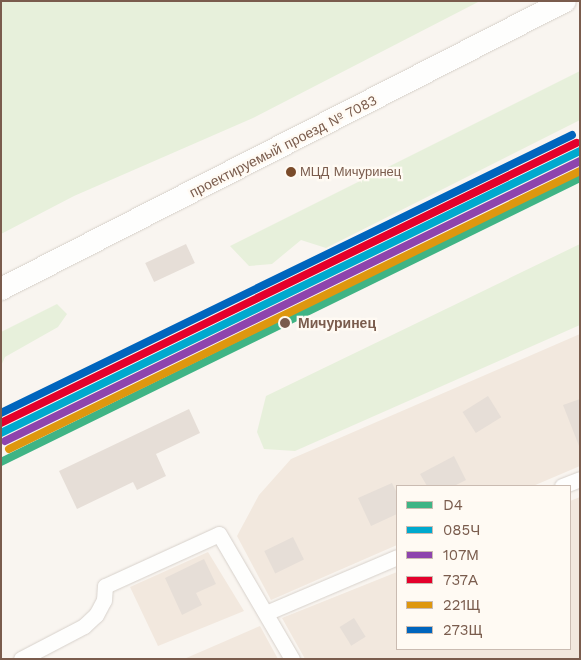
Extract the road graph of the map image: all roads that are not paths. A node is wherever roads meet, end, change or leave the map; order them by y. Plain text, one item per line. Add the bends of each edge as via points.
1 (565, 1) edge
2 (1, 289) edge
3 (580, 479) edge
4 (565, 485) edge
5 (396, 557) edge
6 (266, 613) junction
7 (21, 659) edge
8 (292, 659) edge

1 - 2 main road, проектируемый проезд № 7083
3 - 4 street
5 - 6 street
6 - 7 street via 219,534 105,586 104,600 96,615 84,626
6 - 8 street

